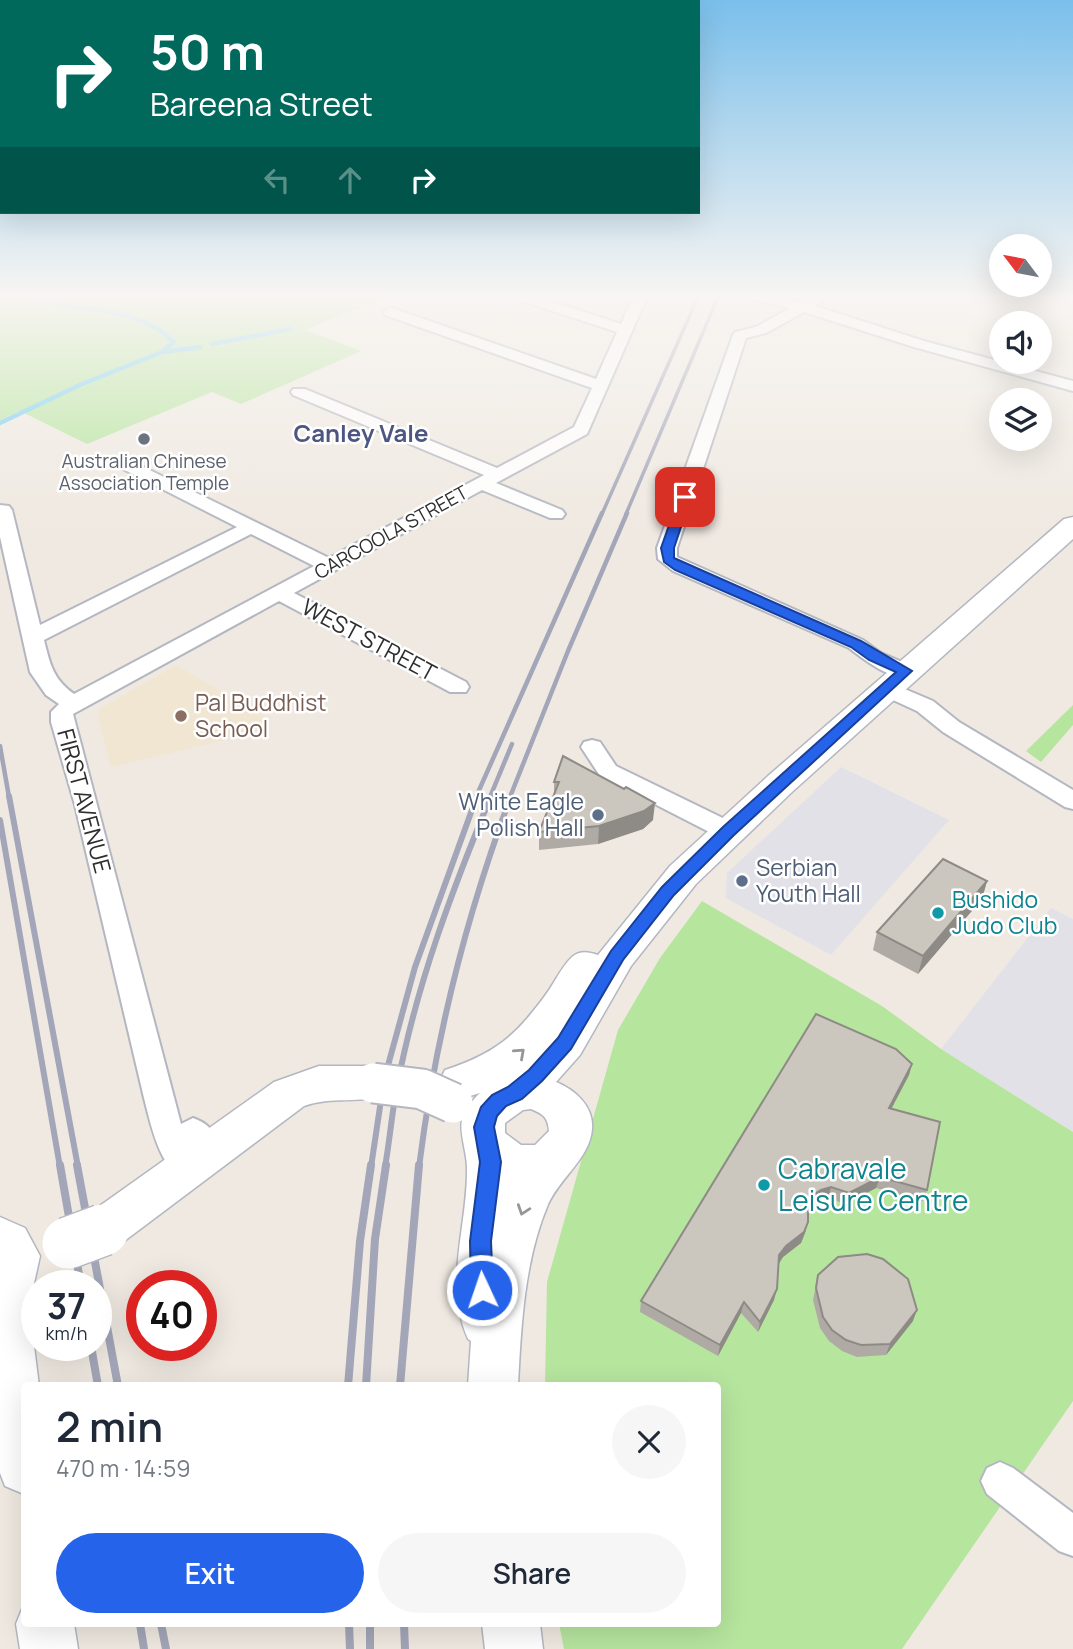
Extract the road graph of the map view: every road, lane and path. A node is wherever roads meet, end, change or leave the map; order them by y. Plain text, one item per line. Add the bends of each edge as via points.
1 (566, 374) edge
2 (605, 374) edge
3 (728, 374) edge
4 (1029, 374) edge
5 (600, 386) junction
6 (1073, 386) edge
7 (299, 392) dead end
8 (123, 462) dead end
9 (488, 478) junction
10 (3, 510) dead end
11 (556, 514) dead end
12 (1073, 525) edge
13 (251, 527) junction
14 (328, 566) junction
15 (279, 593) junction
16 (33, 637) junction
17 (897, 680) junction
18 (458, 687) dead end
19 (73, 704) junction
20 (592, 747) dead end
21 (1073, 800) edge
22 (728, 831) junction
23 (678, 881) junction
24 (570, 1036) junction
25 (430, 1089) junction
26 (511, 1095) junction
27 (564, 1134) junction
28 (486, 1139) junction
29 (220, 1142) junction
30 (150, 1211) junction
31 (86, 1236) junction
32 (5, 1258) edge
33 (8, 1378) edge
34 (493, 1382) edge
35 (493, 1382) edge
36 (21, 1450) edge
37 (1000, 1481) dead end
38 (1073, 1537) edge
39 (43, 1627) edge
40 (44, 1627) edge
41 (511, 1627) edge
42 (40, 1649) edge
43 (49, 1649) edge
44 (514, 1649) edge

1 - 5 street
2 - 5 street, CARCOOLA STREET
3 - 17 street via 667,548 668,559 856,644
4 - 6 street
5 - 9 street, CARCOOLA STREET via 581,430
7 - 9 street
8 - 13 street
9 - 11 street
9 - 14 street, CARCOOLA STREET
10 - 16 street, FIRST AVENUE
12 - 17 main road
13 - 14 street
13 - 16 street
14 - 15 street, CARCOOLA STREET
15 - 18 street, WEST STREET
15 - 19 street, CARCOOLA STREET
16 - 19 street, FIRST AVENUE via 44,678
17 - 21 street via 951,727
17 - 22 main road
19 - 29 street, FIRST AVENUE via 62,712 62,722 173,1145
20 - 22 street via 608,771
22 - 23 main road
23 - 24 main road via 617,956
25 -> 23 main road via 495,1072 525,1049 597,954
24 - 26 main road via 546,1066
24 - 27 main road via 562,1075
25 - 26 main road
25 - 28 main road via 477,1123
25 - 29 main road via 356,1085
26 - 27 main road via 533,1091 552,1097
26 - 28 main road via 488,1112
27 - 28 main road via 534,1164 499,1156
27 -> 34 main road via 533,1187 514,1240 498,1317
28 - 35 main road via 490,1171 480,1254
29 - 30 street
29 - 30 main road via 186,1194
29 - 31 main road via 126,1216
30 - 31 main road
31 - 32 main road via 46,1254
32 - 33 main road
33 - 36 main road
37 - 38 street
39 - 42 main road
40 - 43 main road
41 - 44 main road

